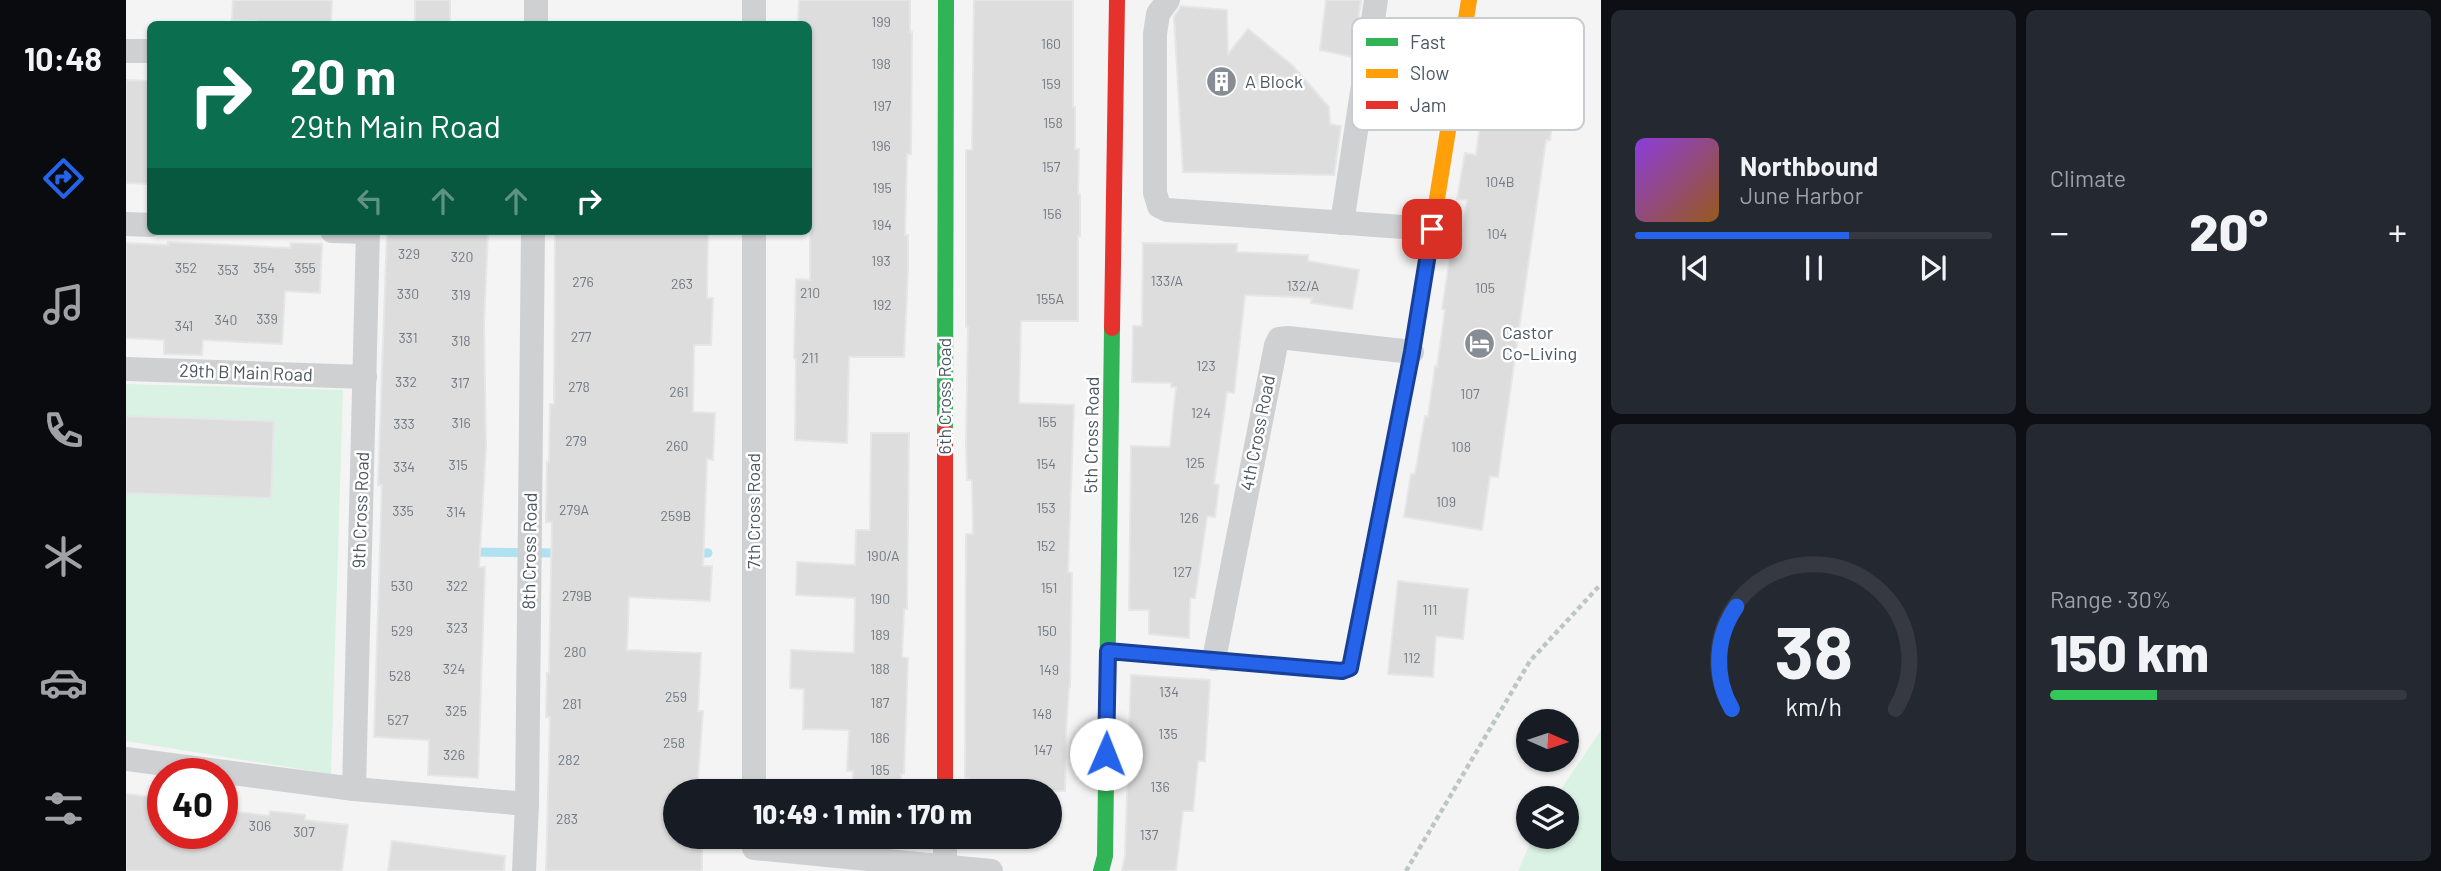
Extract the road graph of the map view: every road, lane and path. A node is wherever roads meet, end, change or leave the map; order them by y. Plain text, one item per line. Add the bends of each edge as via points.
1 (537, 0) edge
2 (754, 0) edge
3 (946, 0) edge
4 (1117, 0) edge
5 (1168, 0) edge
6 (1376, 0) edge
7 (1469, 0) edge
8 (1373, 18) edge
9 (1466, 18) edge
10 (536, 21) edge
11 (754, 21) edge
12 (126, 51) edge
13 (147, 51) edge
14 (1356, 130) edge
15 (1448, 130) edge
16 (1342, 223) junction
17 (126, 224) edge
18 (147, 225) edge
19 (1432, 229) junction
20 (368, 235) edge
21 (534, 235) edge
22 (754, 235) edge
23 (1412, 352) junction
24 (126, 369) edge
25 (365, 377) junction
26 (1601, 584) edge
27 (1108, 651) junction
28 (1214, 659) junction
29 (126, 759) edge
30 (754, 779) edge
31 (945, 779) edge
32 (354, 789) junction
33 (527, 804) junction
34 (945, 849) edge
35 (753, 852) edge
36 (945, 865) junction
37 (524, 871) edge
38 (991, 871) edge
39 (1101, 871) edge
40 (1406, 871) edge

1 - 10 street
2 - 11 street
3 - 31 street, 6th Cross Road
4 - 27 street, 5th Cross Road
5 - 16 street via 1158,14 1155,34 1155,193 1159,206
6 - 8 street
7 - 9 street
12 - 13 street
14 - 16 street
15 - 19 street
16 - 19 street
17 - 18 street
19 - 23 street
20 - 25 street, 9th Cross Road
21 - 33 street, 8th Cross Road
22 - 30 street, 7th Cross Road
23 - 28 street via 1350,668 1342,671
23 - 28 street, 4th Cross Road via 1279,339
24 - 25 street, 29th B Main Road
25 - 32 street, 9th Cross Road
26 - 40 path via 1530,661
27 - 28 street
27 - 39 street, 5th Cross Road via 1105,856
29 - 32 street
32 - 33 street
33 - 37 street, 8th Cross Road
34 - 36 street
35 - 36 street
36 - 38 street

